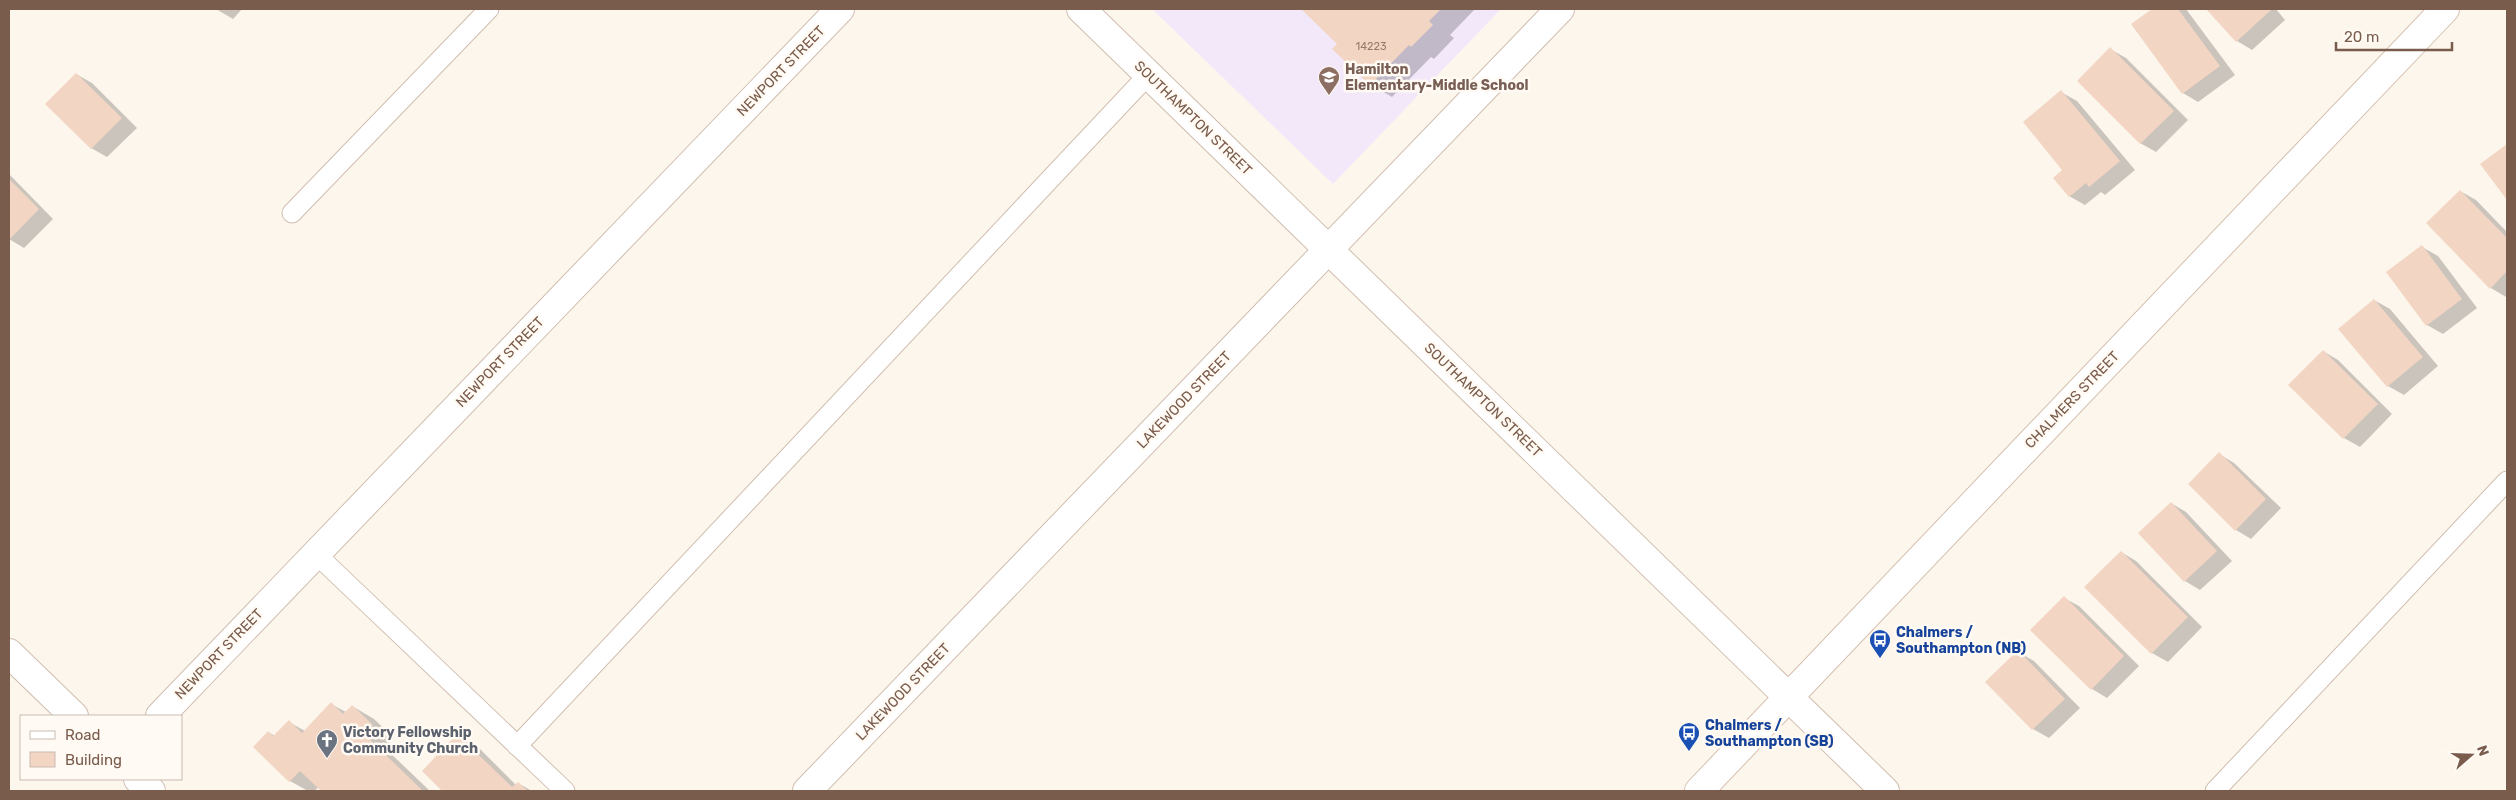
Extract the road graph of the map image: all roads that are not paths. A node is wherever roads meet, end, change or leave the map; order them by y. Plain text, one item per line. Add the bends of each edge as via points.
1 (489, 9) edge
2 (840, 9) edge
3 (1081, 9) edge
4 (1560, 9) edge
5 (2445, 9) edge
6 (1149, 74) junction
7 (292, 213) dead end
8 (1328, 250) junction
9 (2507, 481) edge
10 (316, 554) junction
11 (9, 655) edge
12 (1790, 698) junction
13 (73, 715) edge
14 (161, 715) edge
15 (517, 746) junction
16 (139, 780) edge
17 (151, 791) edge
18 (565, 791) edge
19 (807, 791) edge
20 (1699, 791) edge
21 (1885, 791) edge
22 (2216, 791) edge

1 - 7 lane
2 - 10 street, NEWPORT STREET
3 - 6 street, SOUTHAMPTON STREET
4 - 8 street, LAKEWOOD STREET
5 - 12 street, CHALMERS STREET
6 - 8 street, SOUTHAMPTON STREET
6 - 15 lane
8 - 12 street, SOUTHAMPTON STREET
8 - 19 street, LAKEWOOD STREET
9 - 22 lane
10 - 14 street, NEWPORT STREET
10 - 15 lane
11 - 13 street
12 - 20 street, CHALMERS STREET
12 - 21 street, SOUTHAMPTON STREET
15 - 18 lane
16 - 17 street

